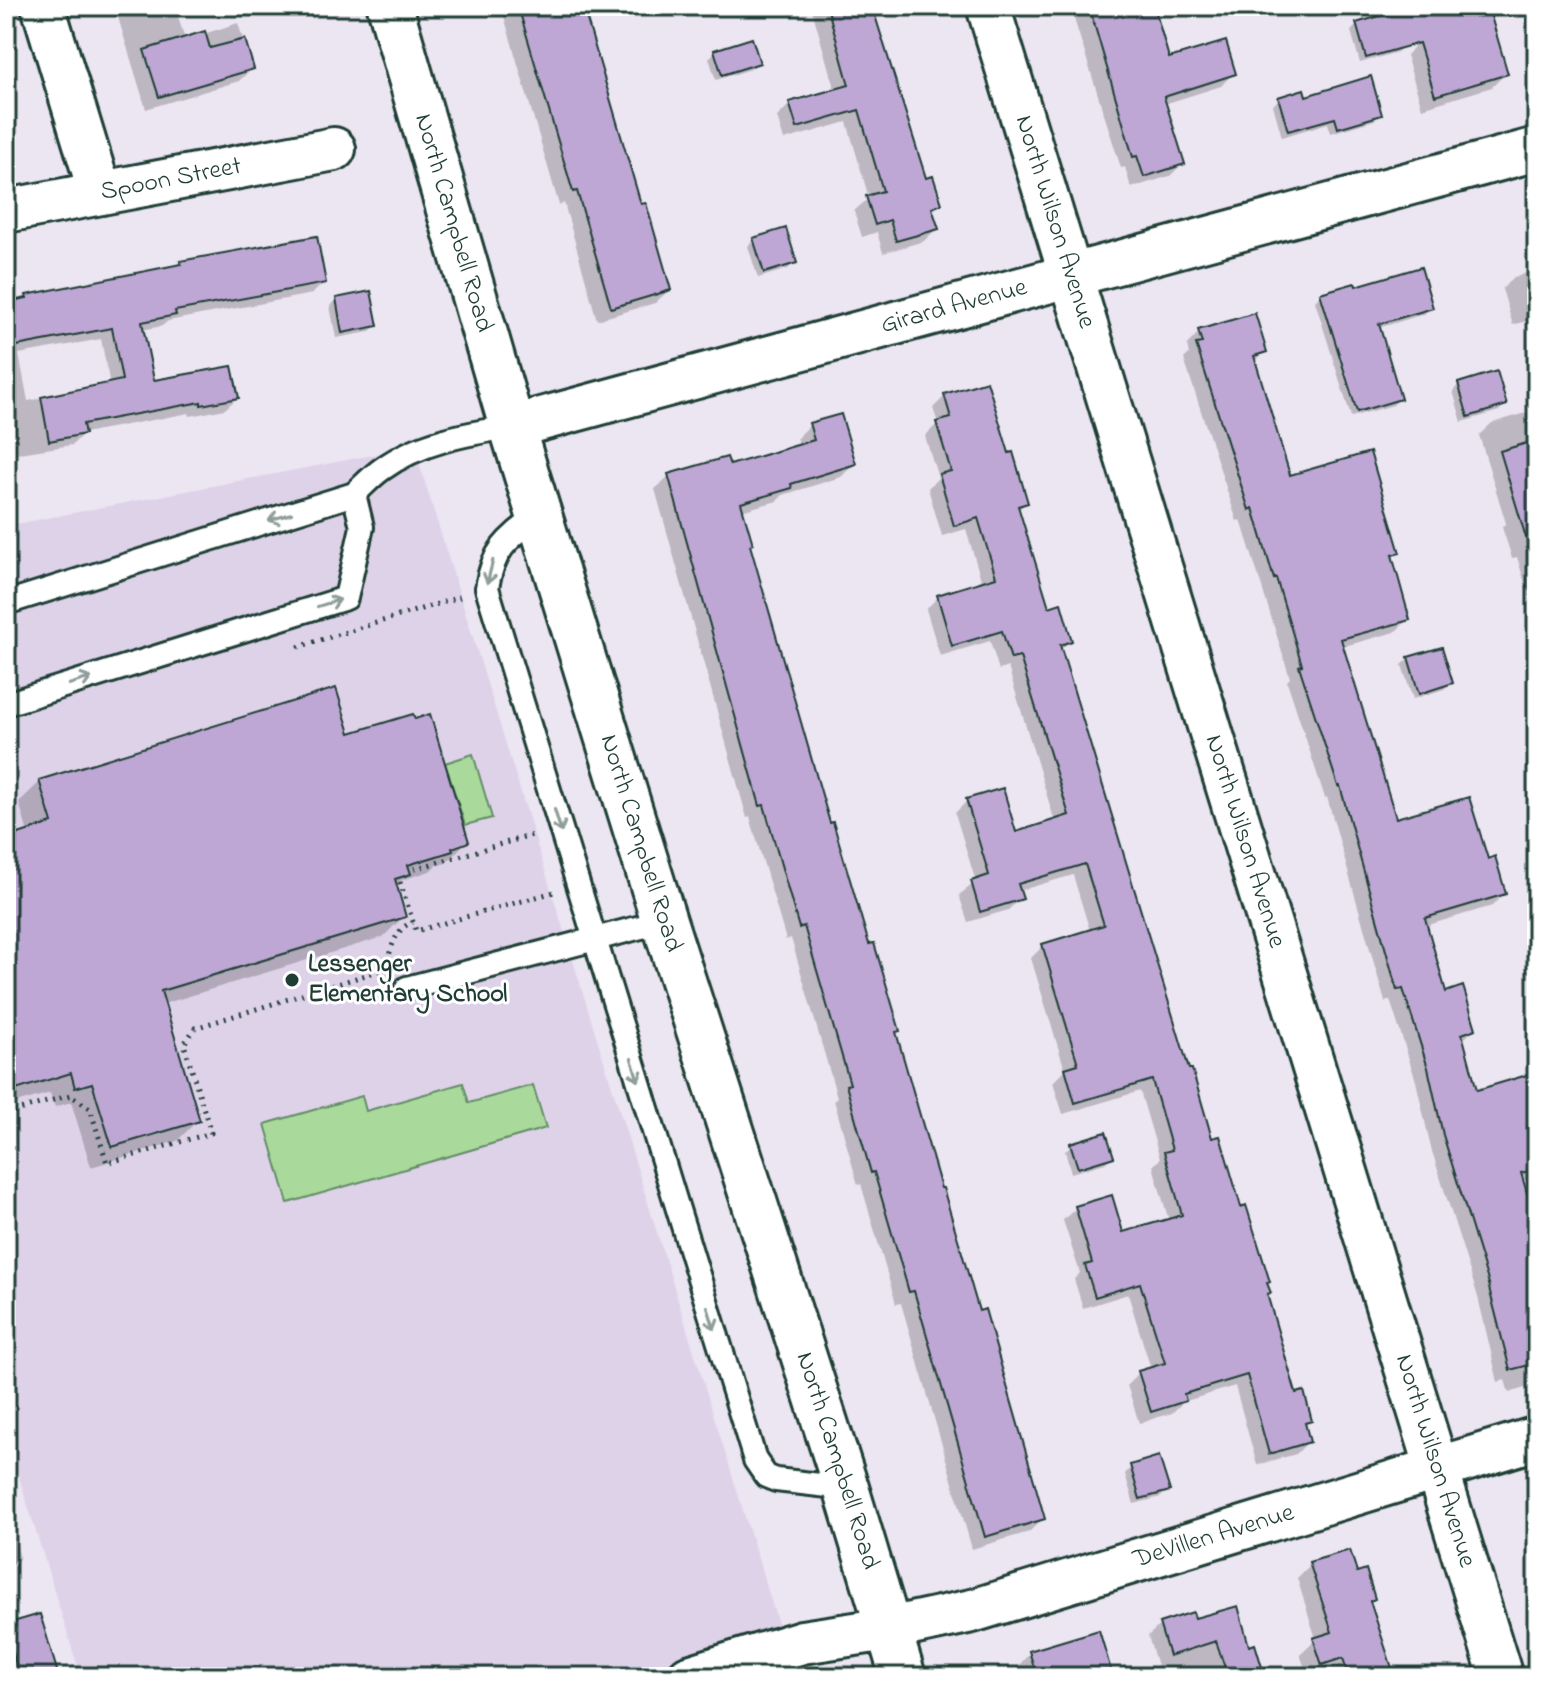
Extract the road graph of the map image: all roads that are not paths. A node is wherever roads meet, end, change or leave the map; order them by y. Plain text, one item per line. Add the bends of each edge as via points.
1 (43, 6) edge
2 (390, 6) edge
3 (988, 6) edge
4 (334, 149) dead end
5 (1537, 149) edge
6 (100, 193) junction
7 (6, 211) edge
8 (1071, 276) junction
9 (512, 427) junction
10 (354, 494) junction
11 (539, 515) junction
12 (6, 603) edge
13 (6, 704) edge
14 (664, 921) junction
15 (594, 937) junction
16 (407, 988) dead end
17 (1537, 1438) edge
18 (1437, 1469) junction
19 (846, 1488) junction
20 (888, 1629) junction
21 (689, 1677) edge
22 (903, 1677) edge
23 (1501, 1677) edge

1 - 6 street
2 - 9 street, North Campbell Road
3 - 8 street, North Wilson Avenue
4 - 6 street, Spoon Street
5 - 8 street, Girard Avenue
6 - 7 street, Spoon Street
8 - 9 street, Girard Avenue
8 - 18 street, North Wilson Avenue
9 - 10 lane via 466,433 404,455
9 - 11 street, North Campbell Road
10 -> 12 lane
13 -> 10 lane via 346,598 362,527
11 - 14 street, North Campbell Road
11 -> 15 lane via 500,547 487,588
14 - 15 lane
14 - 19 street, North Campbell Road
15 - 16 lane
15 -> 19 lane via 755,1460 776,1480
17 - 18 street, DeVillen Avenue
18 - 20 street, DeVillen Avenue via 972,1611
18 - 23 street, North Wilson Avenue
19 - 20 street, North Campbell Road
20 - 21 street, DeVillen Avenue via 802,1642
20 - 22 street, North Campbell Road

